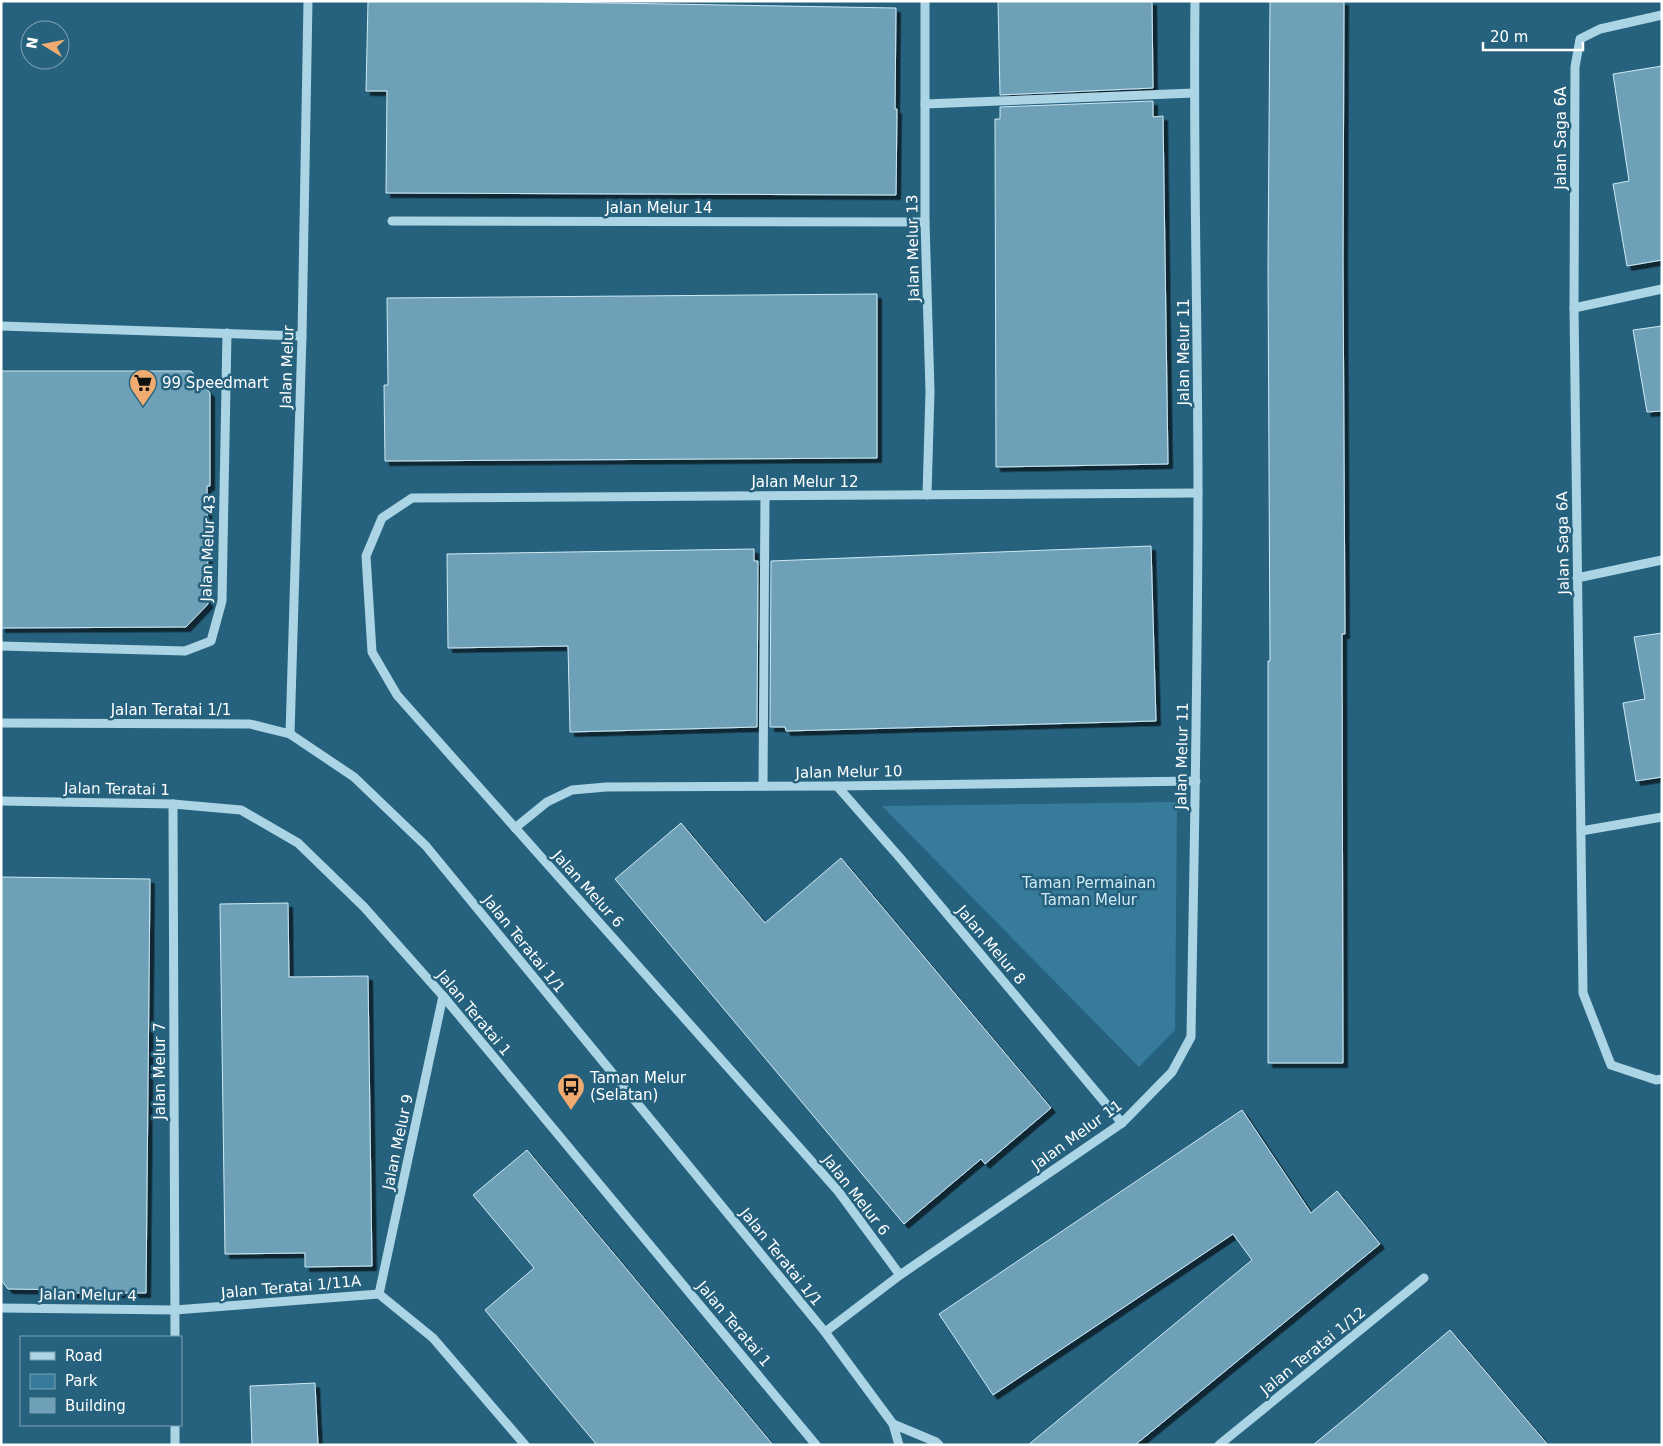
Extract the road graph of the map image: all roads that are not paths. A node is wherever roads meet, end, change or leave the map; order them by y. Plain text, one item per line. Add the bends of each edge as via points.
1 (308, 1) edge
2 (925, 1) edge
3 (1196, 1) edge
4 (1662, 15) edge
5 (1194, 93) junction
6 (925, 104) junction
7 (392, 221) dead end
8 (925, 222) junction
9 (1662, 289) edge
10 (1574, 308) junction
11 (1, 326) edge
12 (227, 333) junction
13 (302, 336) junction
14 (1198, 493) junction
15 (927, 495) junction
16 (765, 496) junction
17 (412, 498) joint
18 (1662, 560) edge
19 (1577, 578) junction
20 (1, 646) edge
21 (1, 723) edge
22 (290, 734) junction
23 (1196, 781) junction
24 (764, 786) junction
25 (837, 786) junction
26 (1, 801) edge
27 (173, 804) junction
28 (1662, 817) edge
29 (515, 828) junction
30 (1581, 831) junction
31 (443, 996) junction
32 (1662, 1079) edge
33 (1122, 1123) junction
34 (900, 1275) junction
35 (1424, 1278) dead end
36 (379, 1294) junction
37 (1, 1308) edge
38 (175, 1310) junction
39 (824, 1332) junction
40 (175, 1336) edge
41 (893, 1424) junction
42 (175, 1426) edge
43 (175, 1445) edge
44 (525, 1445) edge
45 (816, 1445) edge
46 (899, 1445) edge
47 (938, 1445) edge
48 (1219, 1445) edge

1 - 13 street, Jalan Melur
2 - 6 street, Jalan Melur 13
3 - 5 street, Jalan Melur 11
4 - 10 street, Jalan Saga 6A via 1600,29 1580,39 1575,67
5 - 6 street
5 - 14 street, Jalan Melur 11
6 - 8 street, Jalan Melur 13
7 - 8 street, Jalan Melur 14
8 - 15 street, Jalan Melur 13 via 930,391
9 - 10 street
10 - 19 street, Jalan Saga 6A
11 - 12 street
12 - 13 street
12 - 20 street, Jalan Melur 43 via 222,601 211,641 186,651
13 - 22 street, Jalan Melur
14 - 15 street, Jalan Melur 12
14 - 23 street, Jalan Melur 11
15 - 16 street, Jalan Melur 12
16 - 17 street, Jalan Melur 12
16 - 24 street
17 - 29 street, Jalan Melur 6 via 382,518 366,556 372,652 397,695
18 - 19 street
19 - 30 street, Jalan Saga 6A
21 - 22 street, Jalan Teratai 1/1 via 250,724
22 - 39 street, Jalan Teratai 1/1 via 354,777 426,846
23 - 25 street, Jalan Melur 10
23 - 33 street, Jalan Melur 11 via 1191,1037 1172,1072
24 - 25 street, Jalan Melur 10
24 - 29 street, Jalan Melur 10 via 572,790 547,802
25 - 33 street, Jalan Melur 8
26 - 27 street, Jalan Teratai 1
27 - 31 street, Jalan Teratai 1 via 241,810 298,843 364,907
27 - 38 street, Jalan Melur 7
28 - 30 street
29 - 34 street, Jalan Melur 6 via 838,1191
30 - 32 street, Jalan Saga 6A via 1583,993 1611,1065 1656,1080
31 - 36 street, Jalan Melur 9
31 - 45 street, Jalan Teratai 1
33 - 34 street, Jalan Melur 11
34 - 39 street, Jalan Melur 11
35 - 48 street, Jalan Teratai 1/12
36 - 38 street, Jalan Teratai 1/11A
36 - 44 street, Jalan Teratai 1/11A via 433,1338
37 - 38 street, Jalan Melur 4
38 - 40 street, Jalan Melur 7
39 - 41 street, Jalan Teratai 1/1
41 - 46 street, Jalan Teratai 1/1
41 - 47 street
42 - 43 street

